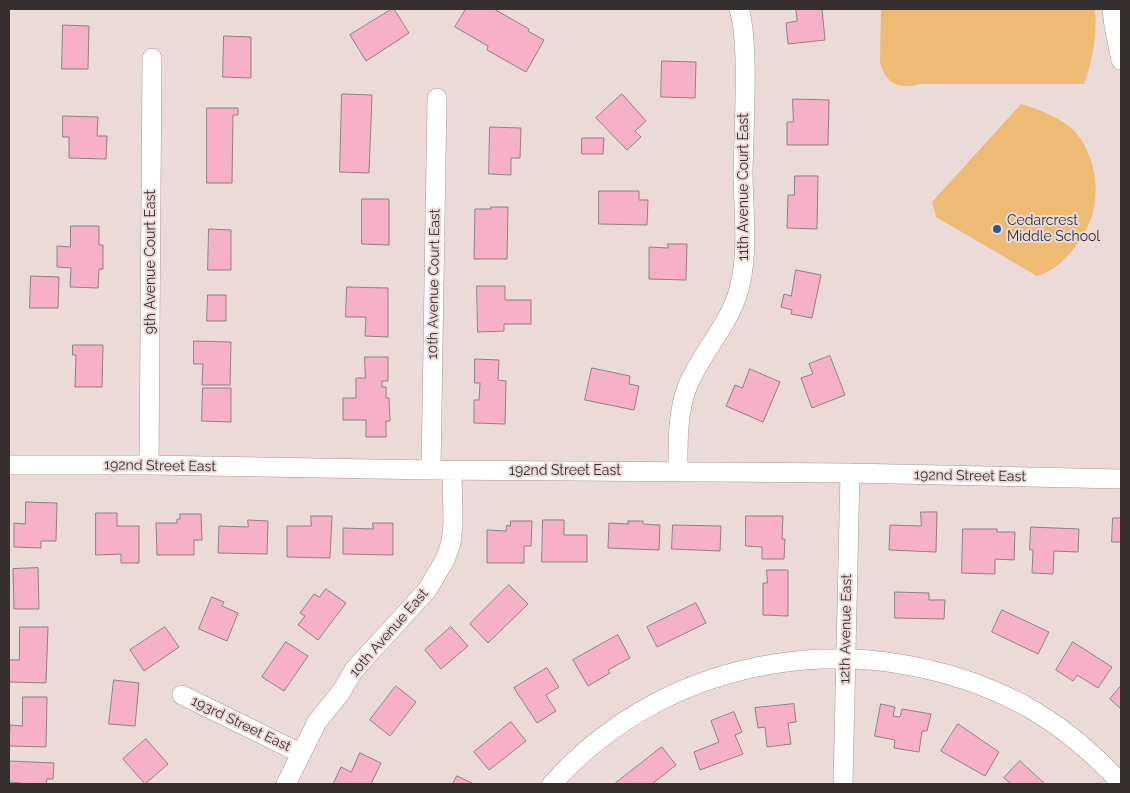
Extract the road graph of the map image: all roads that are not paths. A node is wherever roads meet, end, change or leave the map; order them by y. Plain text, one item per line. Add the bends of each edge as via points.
1 (739, 9) edge
2 (1112, 9) edge
3 (152, 58) dead end
4 (1121, 60) edge
5 (437, 98) dead end
6 (9, 465) edge
7 (149, 465) junction
8 (431, 470) junction
9 (452, 470) junction
10 (678, 472) junction
11 (850, 473) junction
12 (1121, 479) edge
13 (845, 658) junction
14 (182, 694) dead end
15 (300, 753) junction
16 (1121, 783) edge
17 (286, 784) edge
18 (552, 784) edge
19 (843, 784) edge

1 - 10 street, 11th Avenue Court East via 746,75 744,272 723,326 683,399 678,433
2 - 4 street
3 - 7 street, 9th Avenue Court East
5 - 8 street, 10th Avenue Court East
6 - 7 street, 192nd Street East
7 - 8 street, 192nd Street East
8 - 9 street, 192nd Street East
9 - 10 street, 192nd Street East
9 - 15 street, 10th Avenue East via 453,523 445,560 426,590 354,670 316,722
10 - 11 street, 192nd Street East
11 - 12 street, 192nd Street East
11 - 13 street, 12th Avenue East
13 - 16 street via 892,662 938,671 982,686 1024,706 1064,731
13 - 18 street via 800,659 756,666 713,678 672,695 632,716 596,742
13 - 19 street, 12th Avenue East
14 - 15 street, 193rd Street East
15 - 17 street, 10th Avenue East

